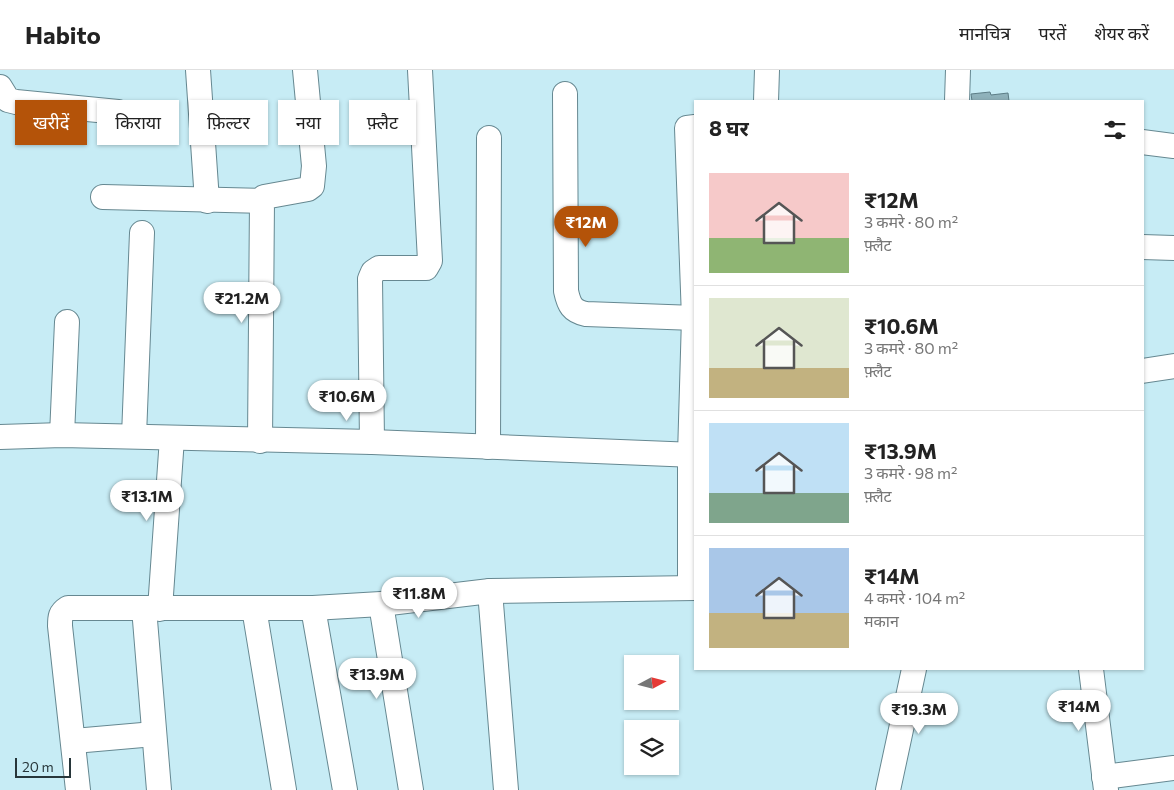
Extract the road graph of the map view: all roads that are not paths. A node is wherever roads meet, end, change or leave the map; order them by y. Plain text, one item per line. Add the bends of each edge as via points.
1 (198, 70) edge
2 (304, 70) edge
3 (420, 70) edge
4 (767, 70) edge
5 (958, 70) edge
6 (0, 87) edge
7 (565, 94) dead end
8 (766, 100) edge
9 (958, 100) edge
10 (97, 110) edge
11 (694, 127) edge
12 (488, 138) dead end
13 (1144, 142) edge
14 (1174, 146) edge
15 (103, 197) dead end
16 (207, 201) junction
17 (262, 201) junction
18 (142, 233) dead end
19 (1144, 247) edge
20 (1174, 248) edge
21 (694, 318) edge
22 (66, 322) dead end
23 (1174, 366) edge
24 (1144, 371) edge
25 (62, 435) junction
26 (0, 436) edge
27 (134, 436) junction
28 (172, 438) junction
29 (260, 441) junction
30 (372, 442) junction
31 (488, 447) junction
32 (692, 455) edge
33 (693, 588) edge
34 (490, 591) junction
35 (381, 604) junction
36 (254, 608) junction
37 (313, 608) junction
38 (152, 609) junction
39 (914, 670) edge
40 (1091, 670) edge
41 (154, 734) junction
42 (74, 741) junction
43 (1174, 768) edge
44 (1105, 783) edge
45 (78, 790) edge
46 (159, 790) edge
47 (284, 790) edge
48 (344, 790) edge
49 (411, 790) edge
50 (506, 790) edge
51 (889, 790) edge

1 - 16 street
2 - 17 street via 314,166 312,186 264,197
3 - 30 street via 430,261 426,268 379,268 372,272 370,278
4 - 8 street
5 - 9 street
6 - 10 street via 8,100 16,102
7 - 21 street via 566,291 571,307 586,314
11 - 21 street via 687,128
12 - 31 street
13 - 14 street
15 - 16 street
16 - 17 street
17 - 29 street
18 - 27 street
19 - 20 street
21 - 32 street
22 - 25 street
23 - 24 street
25 - 26 street
25 - 27 street
27 - 28 street
28 - 29 street
28 - 38 street
29 - 30 street
30 - 31 street
31 - 32 street
32 - 33 street
33 - 34 street
34 - 35 street
34 - 50 street
35 - 37 street
35 - 49 street
36 - 37 street
36 - 38 street
36 - 47 street
37 - 48 street
38 - 41 street
38 - 42 street via 77,607 62,612 60,626
39 - 51 street
40 - 44 street
41 - 42 street
41 - 46 street
42 - 45 street
43 - 44 street

